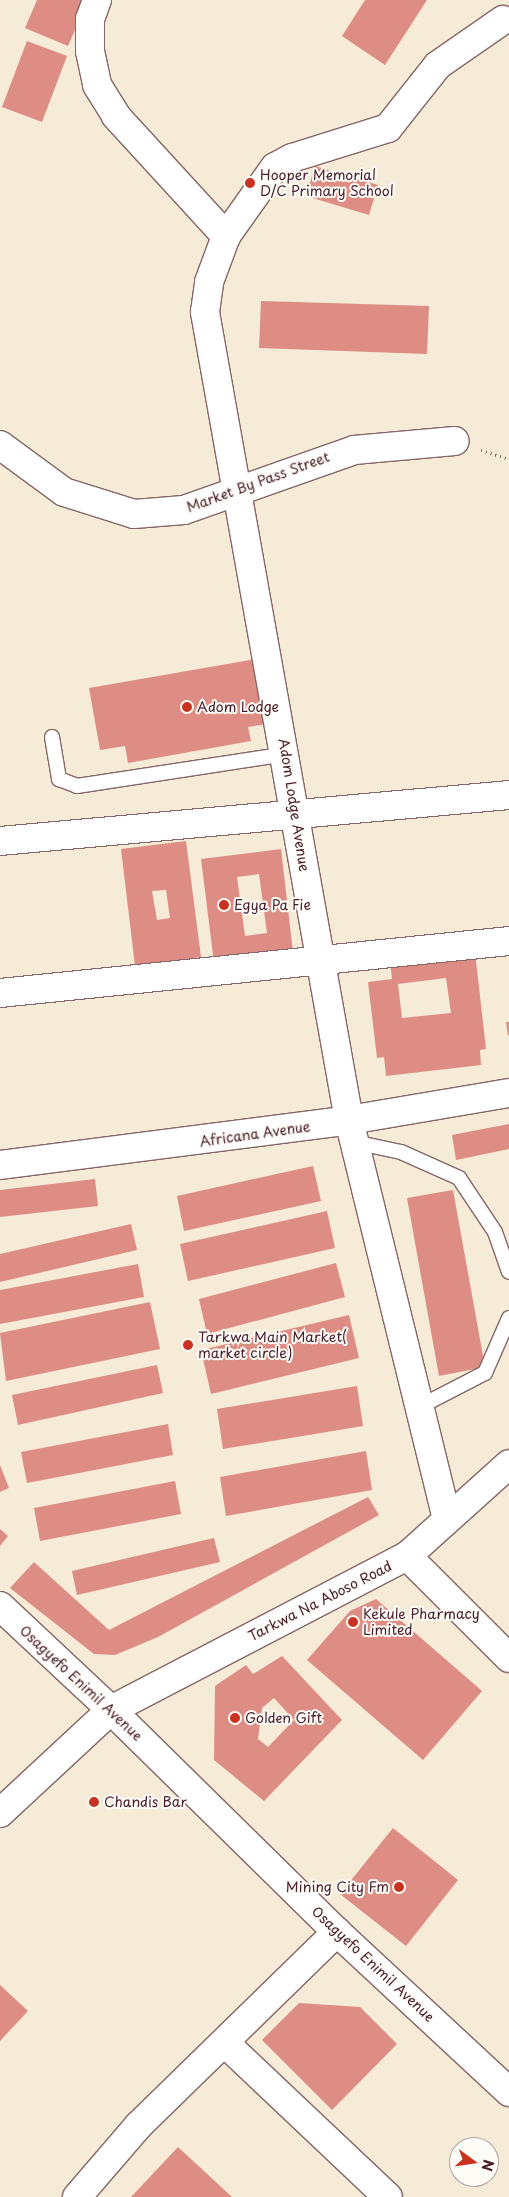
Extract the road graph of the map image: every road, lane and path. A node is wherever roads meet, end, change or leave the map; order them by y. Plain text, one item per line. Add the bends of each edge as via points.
1 (97, 0) edge
2 (503, 20) dead end
3 (226, 236) junction
4 (454, 441) dead end
5 (0, 445) edge
6 (239, 490) junction
7 (52, 737) dead end
8 (286, 754) junction
9 (509, 796) edge
10 (296, 815) junction
11 (0, 841) edge
12 (509, 941) edge
13 (318, 959) junction
14 (0, 993) edge
15 (509, 1093) edge
16 (352, 1131) junction
17 (0, 1165) edge
18 (509, 1272) edge
19 (509, 1318) edge
20 (419, 1406) junction
21 (509, 1464) edge
22 (448, 1519) junction
23 (407, 1556) junction
24 (0, 1606) edge
25 (509, 1658) edge
26 (111, 1710) junction
27 (0, 1813) edge
28 (337, 1932) junction
29 (225, 2043) junction
30 (509, 2092) edge
31 (77, 2197) edge
32 (388, 2197) edge

1 - 3 street via 90,28 97,85 116,116
2 - 3 street, Adom Lodge Avenue via 438,65 388,128 292,158 275,167
3 - 6 street, Adom Lodge Avenue via 209,282 204,312
4 - 6 street, Market By Pass Street via 354,450
5 - 6 street, Market By Pass Street via 64,492 134,514 184,510
6 - 8 street, Adom Lodge Avenue
7 - 8 lane via 59,779 77,786
8 - 10 street, Adom Lodge Avenue
9 - 10 street
10 - 11 street
10 - 13 street, Adom Lodge Avenue
12 - 13 street
13 - 14 street
13 - 16 street, Adom Lodge Avenue
15 - 16 street, Africana Avenue
16 - 17 street, Africana Avenue
16 - 18 lane via 459,1178 495,1232
16 - 20 street, Adom Lodge Avenue
19 - 20 lane via 485,1373
20 - 22 street, Adom Lodge Avenue
21 - 22 street, Tarkwa Na Aboso Road
22 - 23 street, Tarkwa Na Aboso Road
23 - 25 street
23 - 26 street, Tarkwa Na Aboso Road
24 - 26 street, Osagyefo Enimil Avenue
26 - 27 street, Tarkwa Na Aboso Road
26 - 28 street, Osagyefo Enimil Avenue
28 - 29 street
28 - 30 street, Osagyefo Enimil Avenue
29 - 31 street via 138,2126
29 - 32 street

